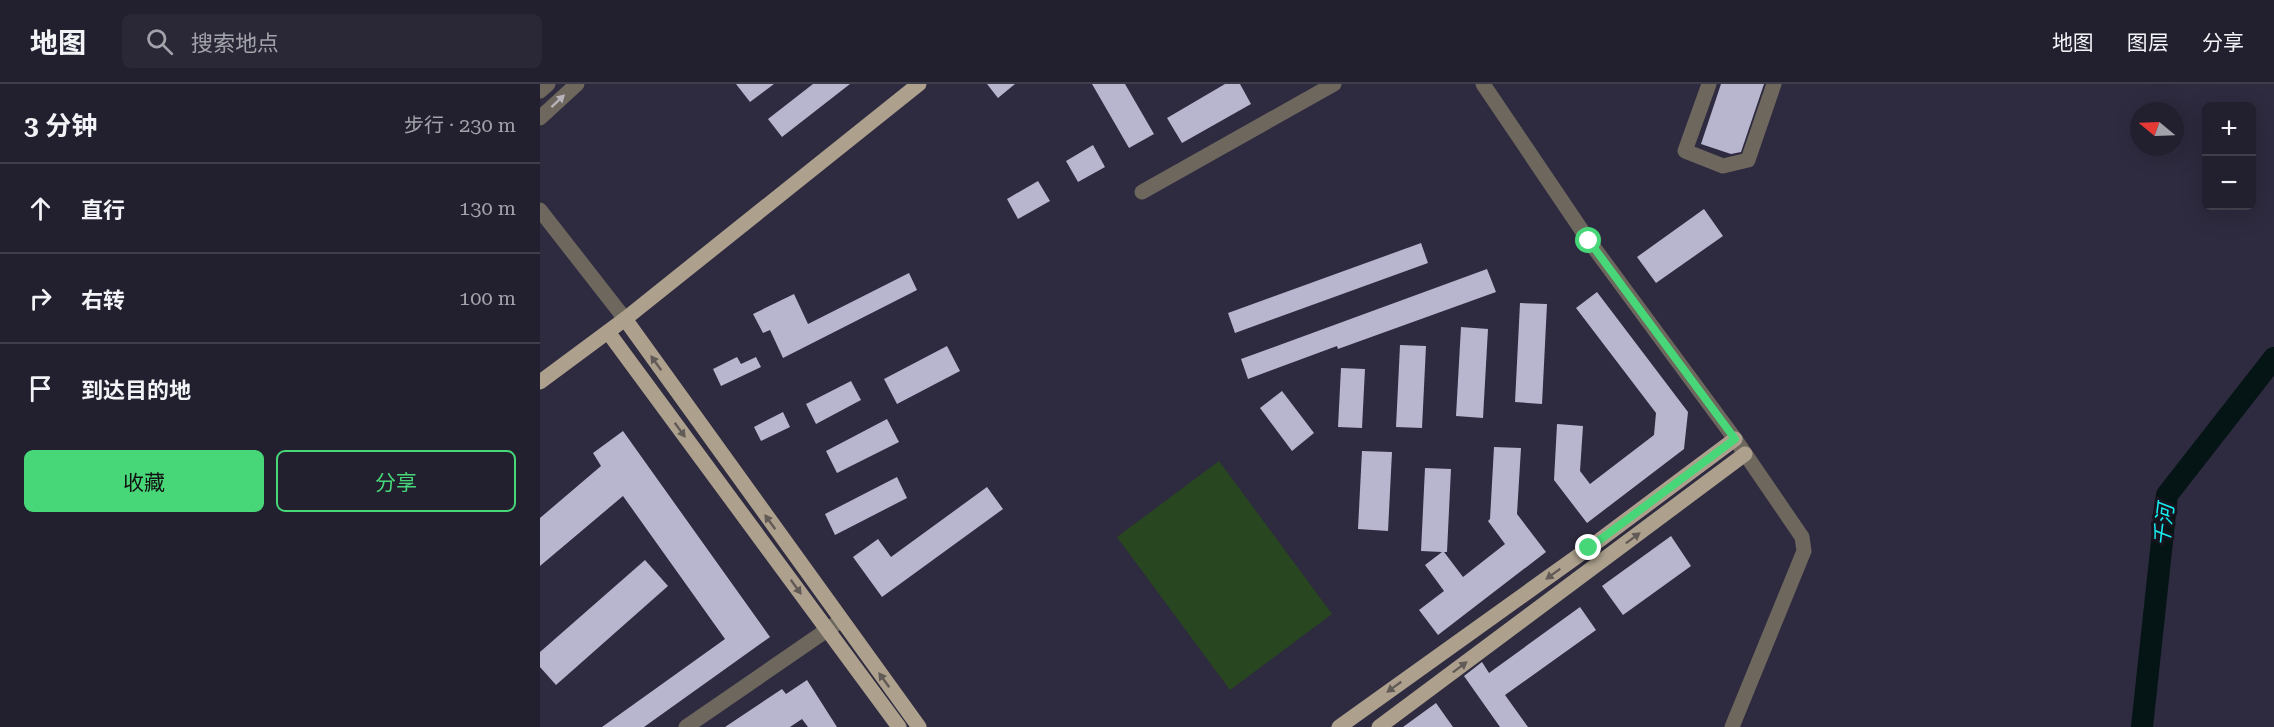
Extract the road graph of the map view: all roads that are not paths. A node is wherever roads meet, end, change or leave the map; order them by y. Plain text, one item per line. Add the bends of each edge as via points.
1 (548, 84) edge
2 (577, 84) edge
3 (919, 84) edge
4 (1334, 84) edge
5 (1483, 84) edge
6 (1709, 84) edge
7 (1774, 84) edge
8 (540, 91) edge
9 (540, 118) edge
10 (1143, 192) dead end
11 (540, 210) edge
12 (625, 320) junction
13 (608, 332) junction
14 (540, 382) edge
15 (1735, 439) junction
16 (1745, 454) junction
17 (834, 626) junction
18 (686, 727) edge
19 (899, 727) edge
20 (919, 727) edge
21 (1339, 727) edge
22 (1379, 727) edge
23 (1732, 727) edge

1 - 8 street
9 -> 2 street
3 - 12 main road
4 - 10 street
5 - 15 street via 1589,241
6 - 7 street via 1685,151 1724,166 1748,160
11 - 12 street
12 - 13 main road
17 -> 12 main road
13 - 14 main road
13 -> 17 main road
15 - 16 street
15 -> 21 main road
22 -> 16 main road
16 - 23 street via 1802,537 1804,551
17 - 18 street
17 - 19 main road
20 -> 17 main road

